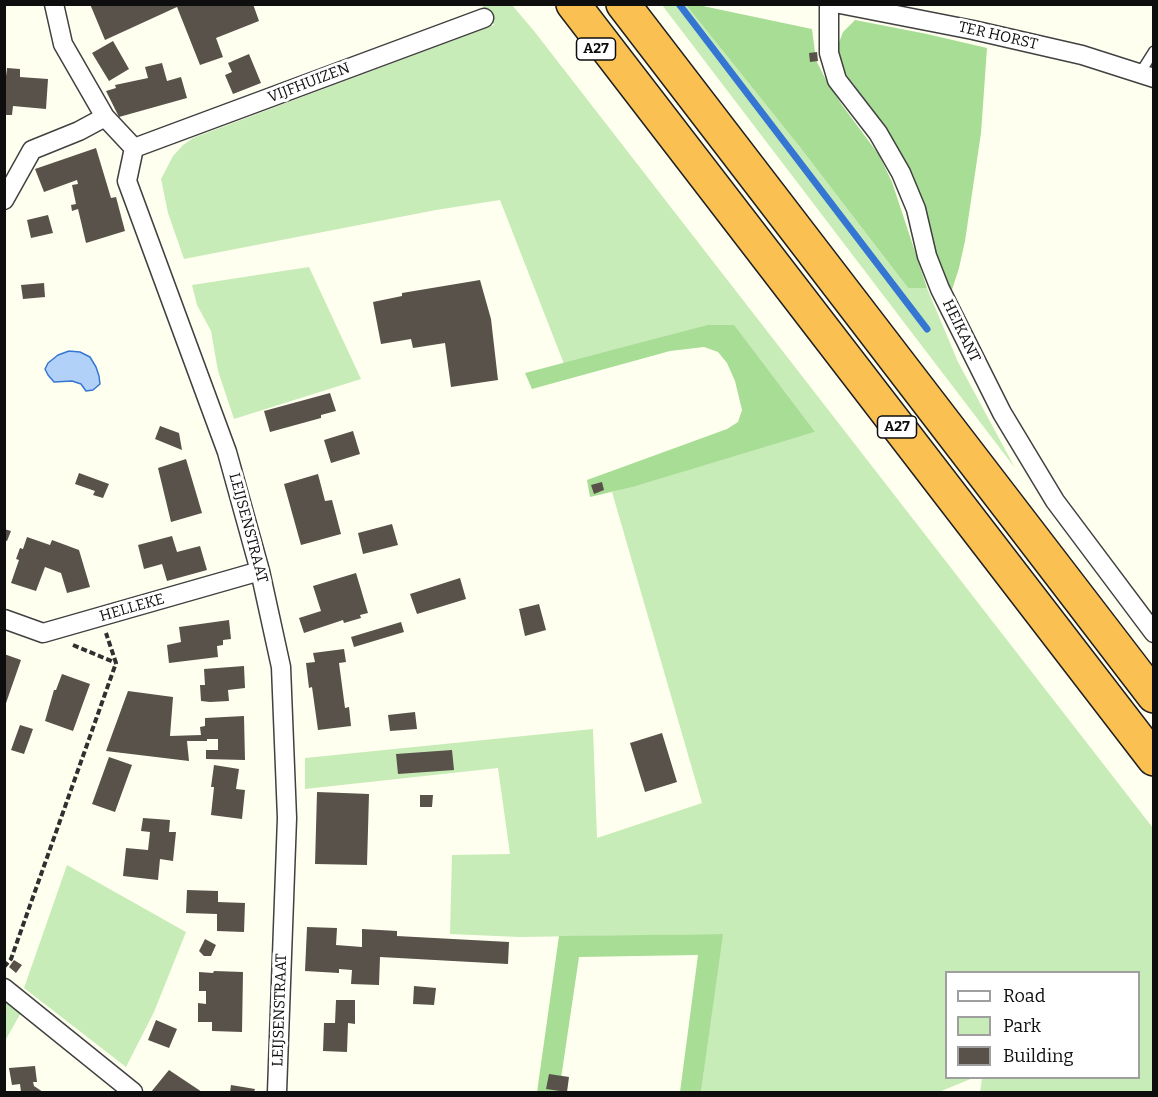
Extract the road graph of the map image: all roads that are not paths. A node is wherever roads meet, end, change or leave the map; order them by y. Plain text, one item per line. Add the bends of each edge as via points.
1 (54, 4) edge
2 (550, 4) edge
3 (573, 4) edge
4 (623, 4) edge
5 (829, 4) edge
6 (840, 4) edge
7 (892, 9) edge
8 (484, 18) dead end
9 (1154, 51) edge
10 (1147, 76) edge
11 (641, 94) junction
12 (105, 117) junction
13 (134, 148) junction
14 (4, 200) edge
15 (260, 571) junction
16 (4, 619) edge
17 (1154, 633) edge
18 (1154, 696) edge
19 (1154, 759) edge
20 (4, 988) edge
21 (133, 1092) edge
22 (277, 1092) edge

1 - 12 street via 63,44
2 - 11 highway, A27
3 - 11 highway, A27
4 - 18 highway, A27
5 - 17 street, HEIKANT via 829,53 837,80 878,133 902,173 940,289 997,403 1054,501
6 - 7 street, TER HORST
7 - 10 street, TER HORST
8 - 13 street, VIJFHUIZEN
9 - 10 lane
11 - 19 highway, A27
12 - 13 street
12 - 14 street via 32,150
13 - 15 street, LEIJSENSTRAAT via 127,181 227,452
15 - 16 street, HELLEKE via 43,633
15 - 22 street, LEIJSENSTRAAT via 281,667 287,818
20 - 21 street

